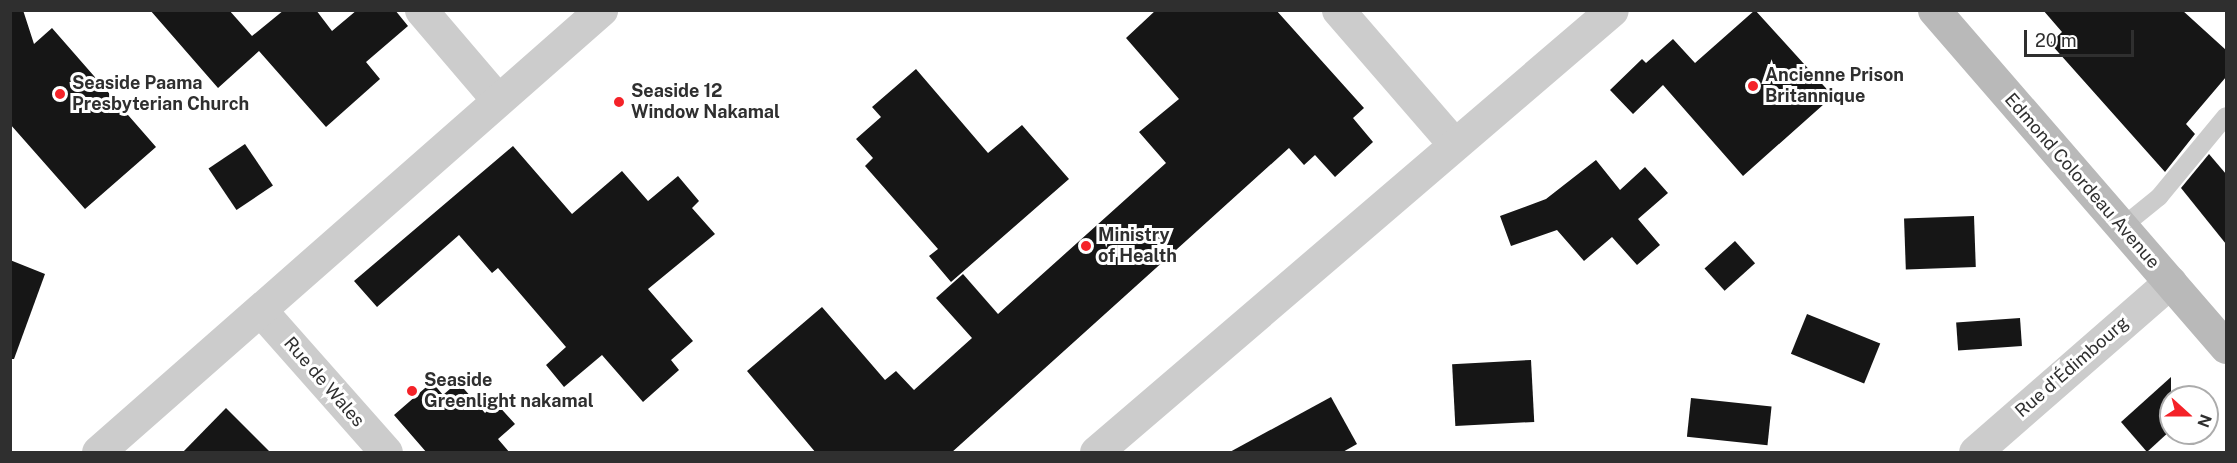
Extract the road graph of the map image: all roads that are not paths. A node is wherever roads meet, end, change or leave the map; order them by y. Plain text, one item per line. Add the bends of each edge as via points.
1 (422, 10) edge
2 (601, 10) edge
3 (1338, 10) edge
4 (1612, 10) edge
5 (1933, 12) edge
6 (498, 100) junction
7 (2226, 116) edge
8 (1454, 144) junction
9 (2122, 227) junction
10 (2170, 282) junction
11 (262, 312) junction
12 (2226, 347) edge
13 (98, 453) edge
14 (386, 453) edge
15 (1096, 453) edge
16 (1975, 453) edge

1 - 6 street
2 - 6 street
3 - 8 street
4 - 8 street
5 - 9 street, Edmond Colordeau Avenue
6 - 11 street
7 - 9 lane via 2159,196
8 - 15 street
9 - 10 street, Edmond Colordeau Avenue
10 - 12 street, Edmond Colordeau Avenue
10 - 16 street, Rue d'Édimbourg
11 - 13 street
11 - 14 street, Rue de Wales

